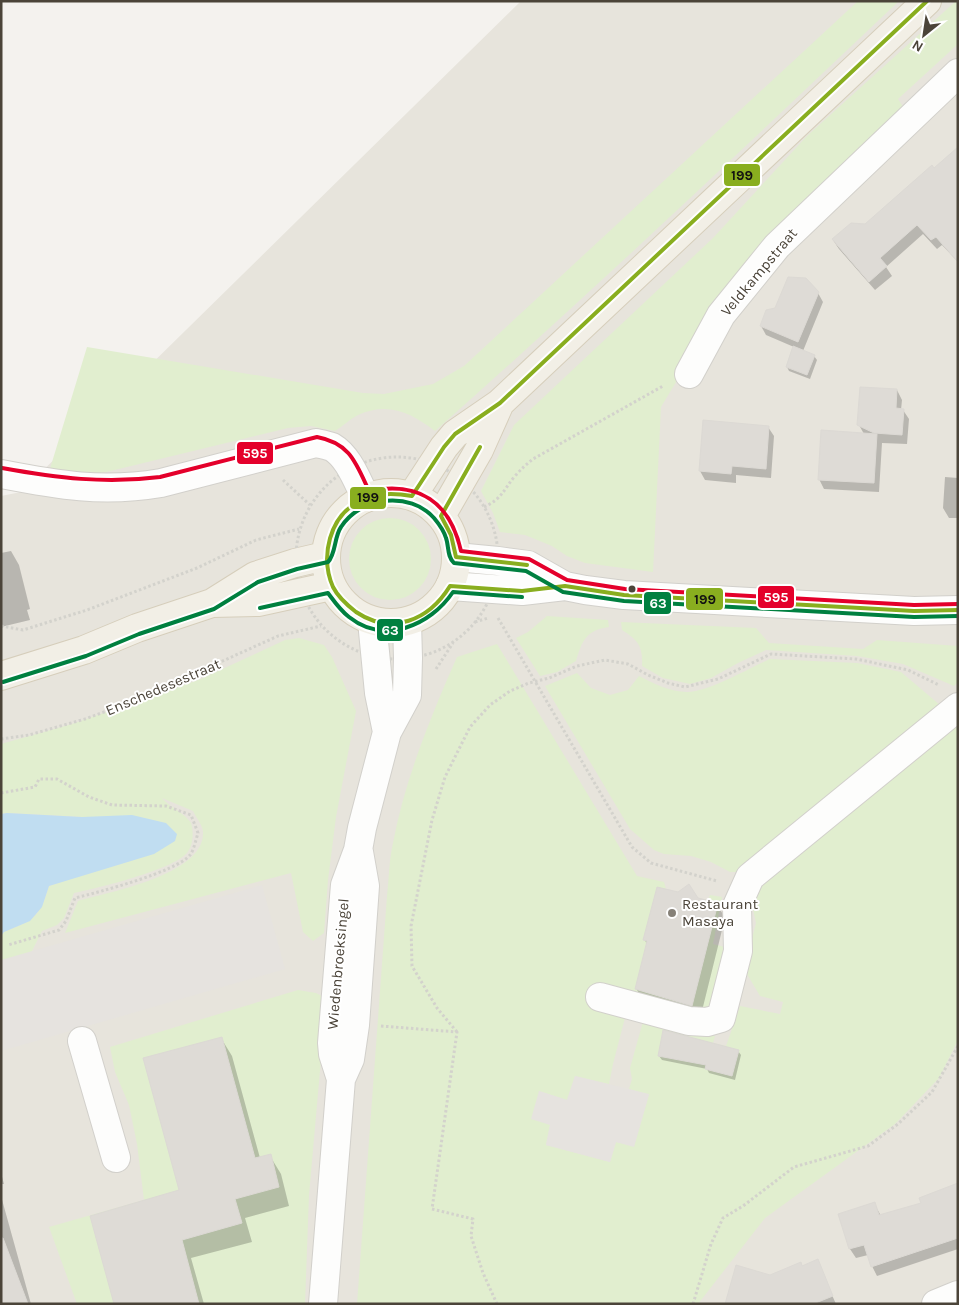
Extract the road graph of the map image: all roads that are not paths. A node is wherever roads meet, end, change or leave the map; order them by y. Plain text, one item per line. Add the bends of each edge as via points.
1 (927, 1) edge
2 (958, 73) edge
3 (689, 374) road end
4 (500, 403) junction
5 (1, 474) edge
6 (412, 496) junction
7 (366, 498) junction
8 (441, 516) junction
9 (325, 556) junction
10 (456, 557) junction
11 (331, 586) junction
12 (450, 586) junction
13 (565, 586) junction
14 (212, 603) junction
15 (958, 610) edge
16 (372, 621) junction
17 (407, 622) junction
18 (1, 676) edge
19 (950, 697) edge
20 (387, 732) junction
21 (358, 850) junction
22 (600, 996) dead end
23 (82, 1041) dead end
24 (341, 1079) junction
25 (116, 1158) dead end
26 (958, 1295) edge
27 (323, 1304) edge
28 (936, 1304) edge

1 - 4 main road
2 - 3 street, Veldkampstraat via 778,246 721,316
4 - 6 main road via 455,434
4 - 8 main road via 479,450
5 - 7 street via 83,488 135,487 316,443 331,446 341,454
6 - 7 main road via 396,493
6 - 8 main road
7 - 9 main road via 337,521 328,538
8 - 10 main road via 449,528
9 - 11 main road
9 - 14 main road via 255,576
10 - 12 main road
10 - 13 street via 528,565
11 - 14 main road via 258,602
11 - 16 main road via 355,614
12 - 13 street via 522,591
12 - 17 main road via 433,609
13 - 15 street via 624,595 914,611
14 - 18 main road via 84,650
16 - 17 main road via 389,624
16 - 20 street, Wiedenbroeksingel via 379,693
17 - 20 street, Wiedenbroeksingel via 407,695
19 - 22 street via 750,878 736,906 738,951 721,1018 707,1022 689,1021
20 - 21 street, Wiedenbroeksingel
21 - 24 street, Wiedenbroeksingel via 365,886 355,1025 350,1059
21 - 24 street, Wiedenbroeksingel via 345,885 332,1036 333,1054
23 - 25 street
24 - 27 street, Wiedenbroeksingel
26 - 28 street

